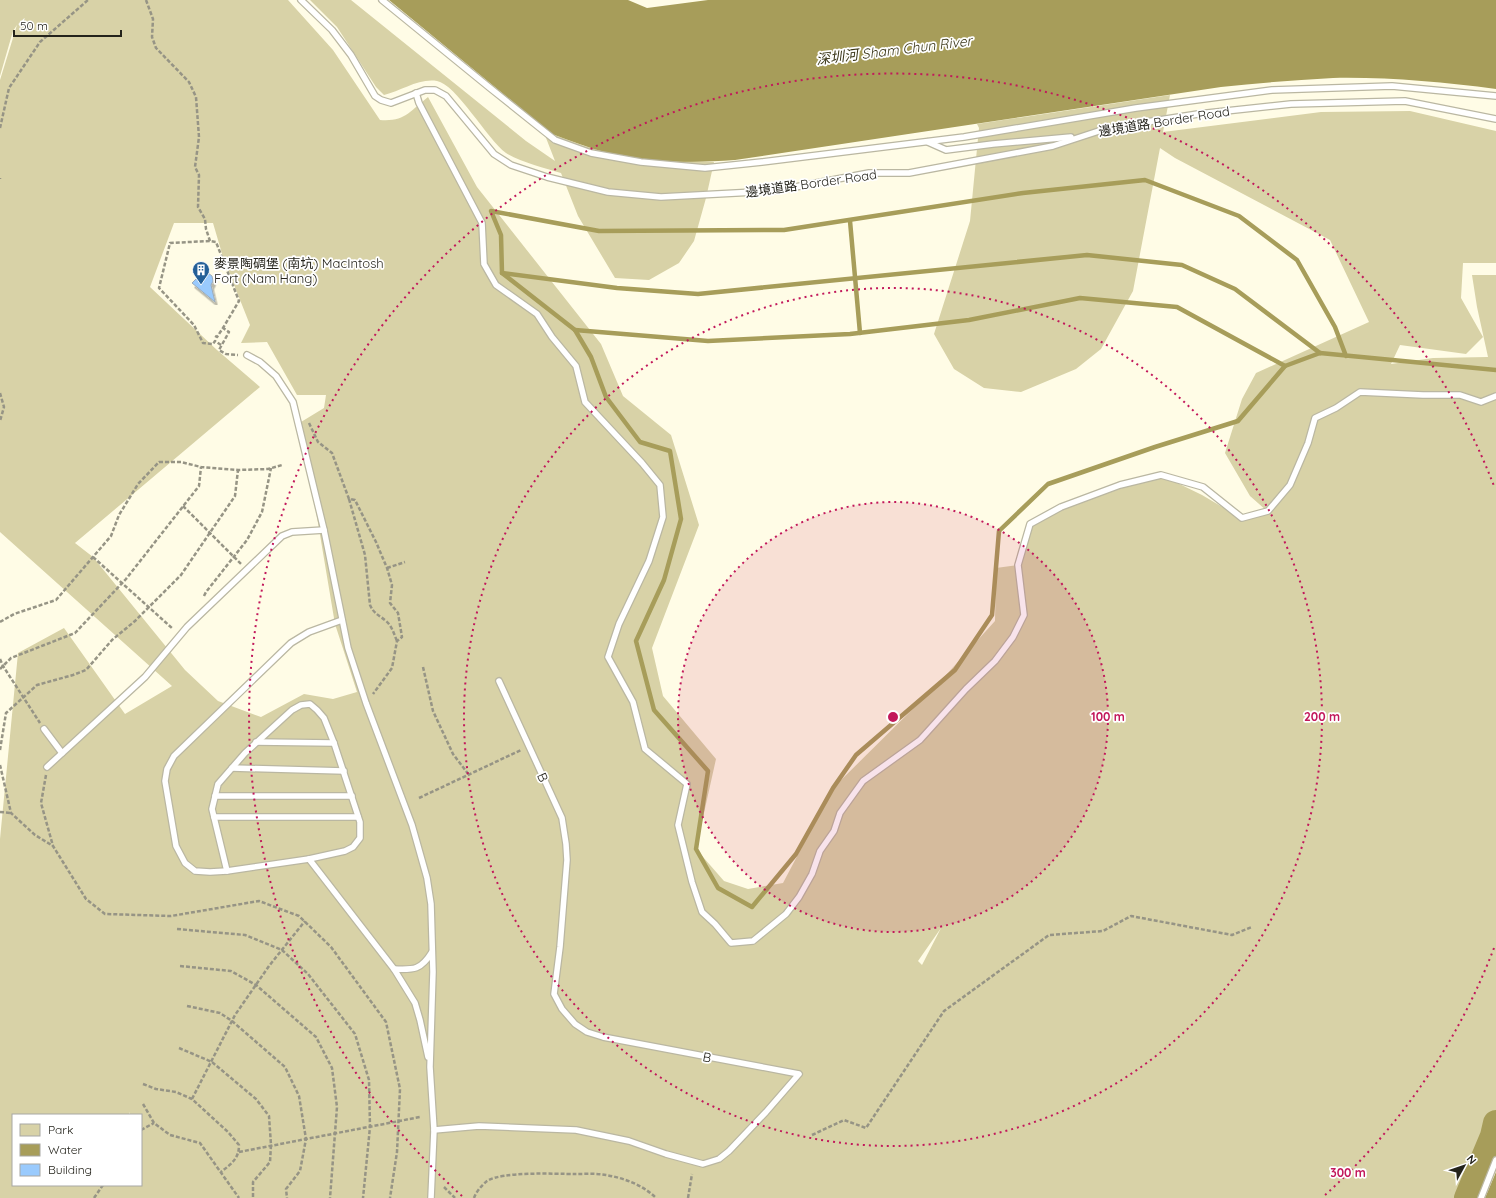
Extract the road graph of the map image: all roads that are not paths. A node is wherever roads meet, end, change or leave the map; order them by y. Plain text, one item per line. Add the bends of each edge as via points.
1 (301, 0) edge
2 (382, 0) edge
3 (416, 93) junction
4 (1496, 96) edge
5 (1496, 119) edge
6 (1082, 137) junction
7 (928, 142) junction
8 (247, 355) dead end
9 (1496, 396) edge
10 (324, 530) junction
11 (342, 620) junction
12 (499, 681) dead end
13 (44, 729) road end
14 (256, 742) junction
15 (334, 743) junction
16 (62, 753) junction
17 (47, 767) road end
18 (232, 768) junction
19 (344, 770) junction
20 (216, 796) junction
21 (352, 796) junction
22 (214, 817) junction
23 (358, 817) junction
24 (309, 859) junction
25 (227, 871) junction
26 (432, 951) junction
27 (394, 969) junction
28 (430, 1067) junction
29 (434, 1130) junction
30 (1496, 1160) edge
31 (431, 1198) edge
32 (1481, 1198) edge

1 - 3 lane, 邊境道路 Border Road via 332,30 375,96 391,103
2 - 7 lane via 556,140 591,153 641,162 705,168
3 - 6 lane, 邊境道路 Border Road via 435,90 446,96 494,154 511,165 608,192 661,197 774,191 869,173 910,174 1053,146
3 - 9 lane via 482,223 484,264 496,285 537,314 576,366 585,402 660,484 663,517 661,525 650,561 619,624 608,657 634,702 645,749 687,784 678,825 692,882 702,912 731,943 753,942 786,914 812,874 820,851 834,831 840,813 863,781 920,740 966,689 995,662 1013,637 1024,616 1018,565 1030,524 1062,507 1098,493 1161,475 1203,486 1242,518 1268,511 1290,485 1308,443 1315,418 1360,392 1460,395 1481,402
4 - 7 lane via 1392,86 1272,90 1136,108
5 - 6 lane, 邊境道路 Border Road via 1405,101 1291,104 1198,114 1115,127
6 - 7 lane via 946,150
8 - 10 lane via 276,376 293,402
10 - 11 lane
10 - 16 lane via 292,532 282,536 187,627 145,677
11 - 25 lane via 309,632 291,643 174,756 167,769 165,781 176,846 185,863 195,871
11 - 26 lane via 348,648 366,703 412,825 425,871 430,904
12 - 29 lane, B via 562,818 567,860 554,994 562,1009 575,1024 587,1032 603,1037 799,1074 729,1151 719,1160 703,1164 628,1141 576,1130 479,1126
13 - 16 lane
14 - 15 lane
14 - 15 lane via 292,710 310,704 324,718
14 - 18 lane
15 - 19 lane
16 - 17 lane
18 - 19 lane
18 - 20 lane via 218,784
19 - 21 lane
20 - 21 lane
20 - 22 lane via 212,809
21 - 23 lane
22 - 23 lane
22 - 25 lane
23 - 24 lane via 360,838 353,847 346,851
24 - 25 lane
24 - 27 lane
26 - 27 lane via 428,959 412,970
26 - 28 lane
27 - 28 lane via 415,1003
28 - 29 lane
29 - 31 lane
30 - 32 lane

